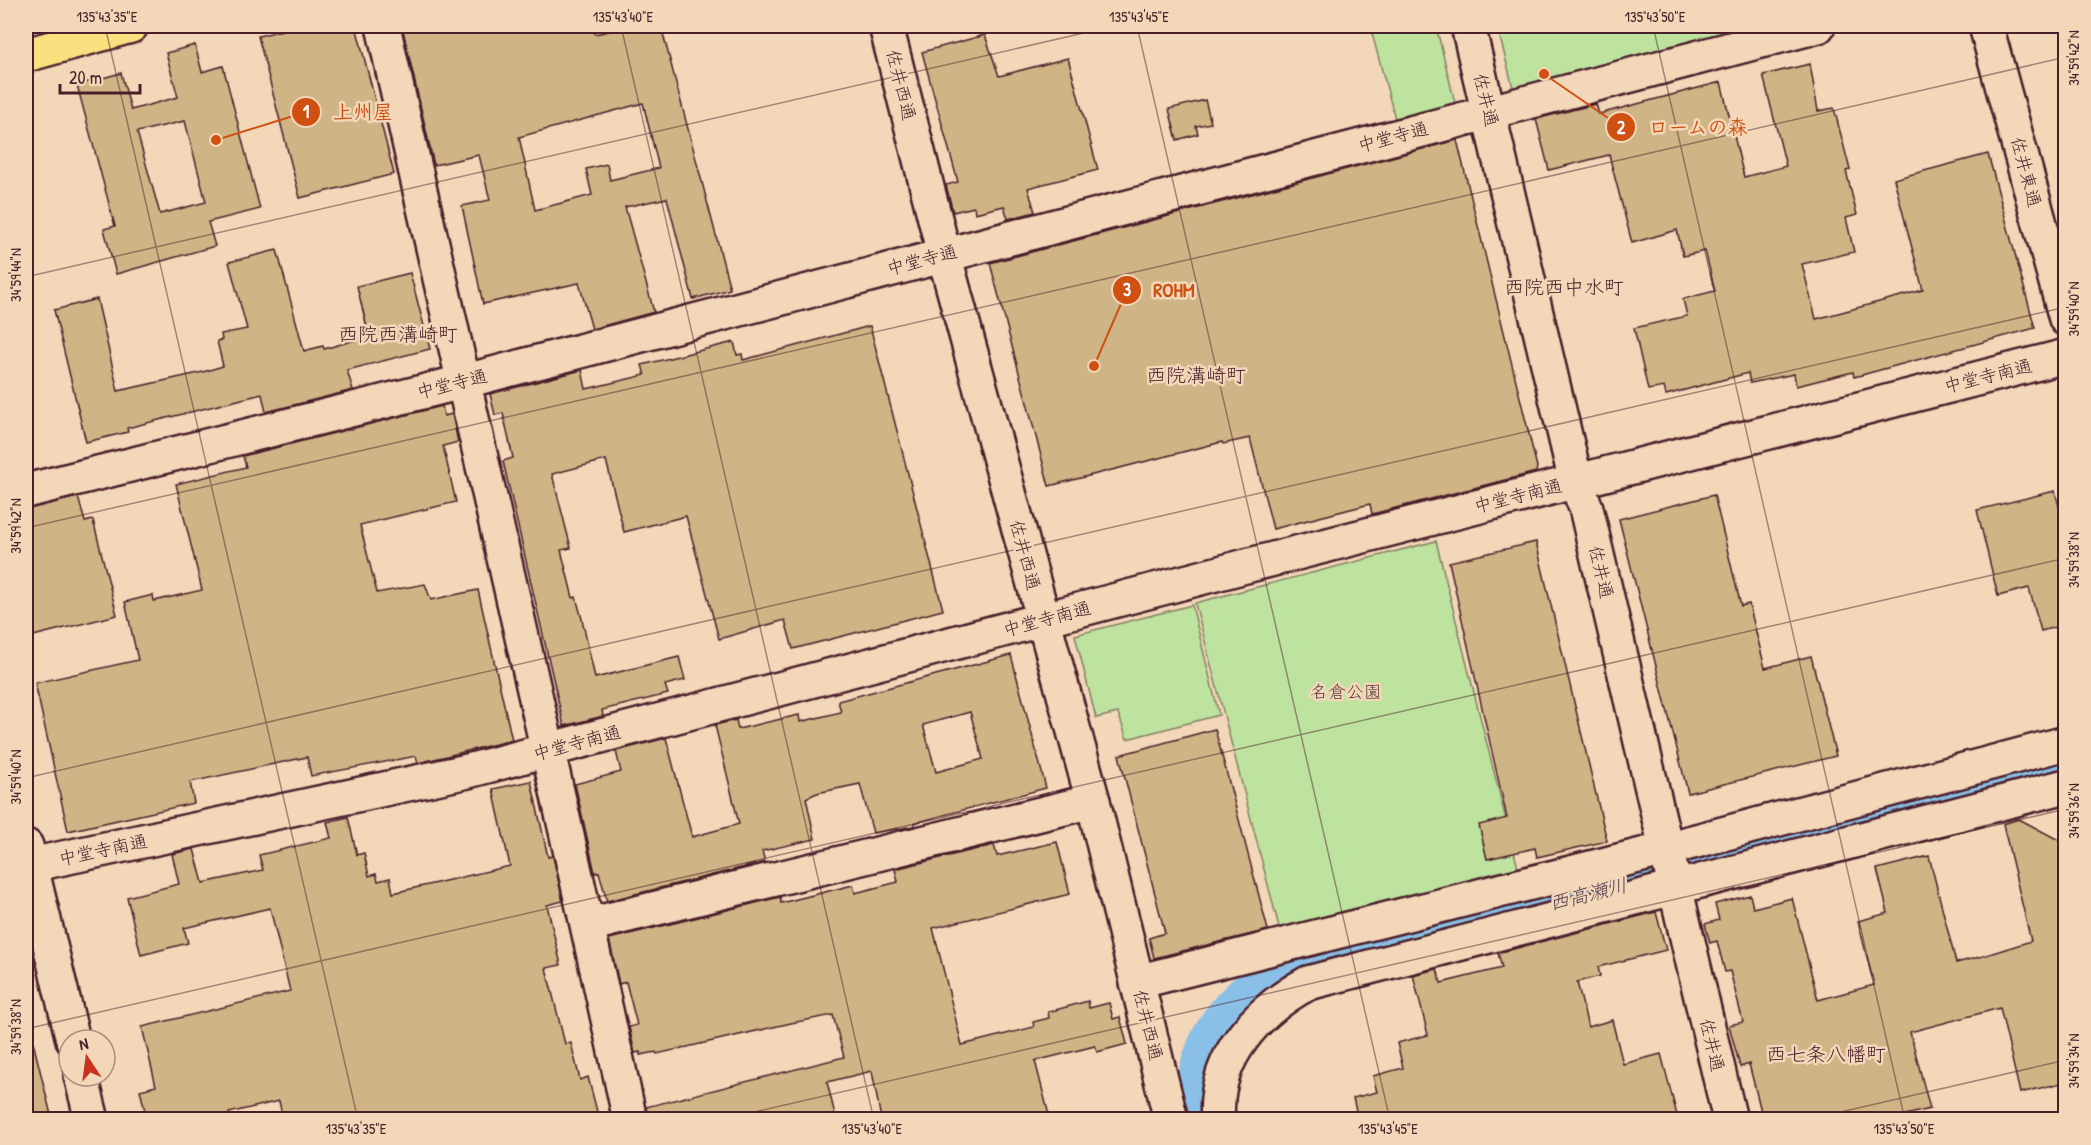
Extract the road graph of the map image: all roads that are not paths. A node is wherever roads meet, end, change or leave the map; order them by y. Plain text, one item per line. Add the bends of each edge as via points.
1 (131, 26) edge
2 (383, 26) edge
3 (886, 26) edge
4 (1468, 26) edge
5 (1818, 26) edge
6 (1986, 26) edge
7 (26, 55) edge
8 (1489, 111) junction
9 (944, 254) junction
10 (2066, 319) edge
11 (2066, 356) edge
12 (462, 382) junction
13 (1576, 482) junction
14 (26, 491) edge
15 (1042, 621) junction
16 (2066, 743) edge
17 (549, 750) junction
18 (2066, 786) edge
19 (1093, 801) junction
20 (27, 859) edge
21 (1670, 870) junction
22 (588, 925) junction
23 (1137, 982) junction
24 (69, 1028) edge
25 (84, 1088) edge
26 (92, 1119) edge
27 (630, 1119) edge
28 (1171, 1119) edge
29 (1218, 1119) edge
30 (1730, 1119) edge

1 - 7 highway
2 - 12 street
3 - 9 street, 佐井西通
4 - 8 street, 佐井通
5 - 8 street, 中堂寺通
6 - 10 street, 佐井東通
8 - 9 street, 中堂寺通
8 - 13 street, 佐井通
9 - 12 street, 中堂寺通
9 - 15 street, 佐井西通
11 - 13 street, 中堂寺南通
12 - 14 street, 中堂寺通
12 - 17 street
13 - 15 street, 中堂寺南通
13 - 21 street, 佐井通 via 1586,508
15 - 17 street, 中堂寺南通
15 - 19 street, 佐井西通
16 - 21 street
17 - 20 street, 中堂寺南通 via 468,771
17 - 22 street
18 - 21 street
19 - 22 street
19 - 23 street, 佐井西通
20 - 24 street
21 - 23 street
21 - 29 street via 1308,983 1286,995 1262,1014 1228,1061 1220,1087
21 - 30 street, 佐井通
22 - 27 street
23 - 28 street, 佐井西通
25 - 26 street

